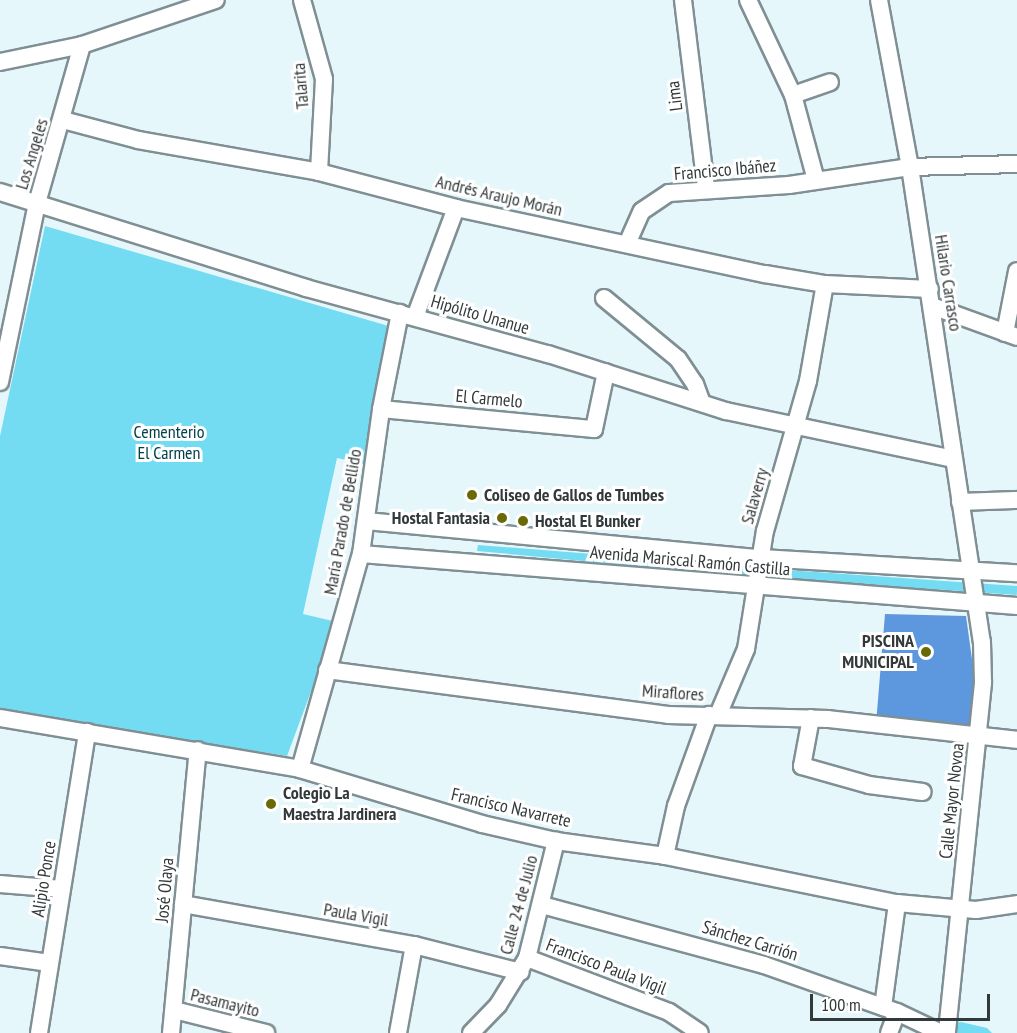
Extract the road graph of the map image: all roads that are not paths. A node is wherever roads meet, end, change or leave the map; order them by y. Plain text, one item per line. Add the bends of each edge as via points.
1 (216, 0) edge
2 (302, 0) edge
3 (683, 0) edge
4 (748, 0) edge
5 (879, 0) edge
6 (82, 45) junction
7 (0, 62) edge
8 (830, 82) dead end
9 (793, 95) junction
10 (63, 120) junction
11 (1017, 164) edge
12 (910, 167) junction
13 (319, 171) junction
14 (816, 180) junction
15 (706, 188) junction
16 (0, 192) edge
17 (37, 203) junction
18 (456, 208) junction
19 (627, 244) junction
20 (1017, 271) edge
21 (825, 284) junction
22 (930, 289) junction
23 (604, 298) dead end
24 (933, 306) junction
25 (408, 315) junction
26 (1011, 335) edge
27 (3, 354) edge
28 (606, 372) junction
29 (0, 382) edge
30 (702, 403) junction
31 (381, 409) junction
32 (795, 428) junction
33 (953, 459) junction
34 (1017, 500) edge
35 (960, 502) junction
36 (366, 521) junction
37 (361, 554) junction
38 (761, 558) junction
39 (972, 572) junction
40 (1017, 573) edge
41 (758, 586) junction
42 (978, 601) junction
43 (1017, 606) edge
44 (327, 670) junction
45 (714, 715) junction
46 (0, 718) edge
47 (811, 718) junction
48 (87, 732) junction
49 (979, 736) junction
50 (1017, 740) edge
51 (198, 750) junction
52 (300, 769) junction
53 (923, 792) dead end
54 (556, 841) junction
55 (665, 855) junction
56 (0, 884) edge
57 (62, 889) junction
58 (897, 903) junction
59 (183, 904) junction
60 (1017, 904) edge
61 (542, 905) junction
62 (960, 909) junction
63 (414, 945) junction
64 (0, 956) edge
65 (50, 963) junction
66 (524, 965) junction
67 (174, 1010) junction
68 (890, 1010) junction
69 (39, 1033) edge
70 (171, 1033) edge
71 (266, 1033) edge
72 (398, 1033) edge
73 (471, 1033) edge
74 (699, 1033) edge
75 (889, 1033) edge
76 (940, 1033) edge
77 (947, 1033) edge

1 - 6 street
2 - 13 street, Talarita via 324,79
3 - 15 street, Lima
4 - 9 street
5 - 12 street, Hilario Carrasco
6 - 7 street
6 - 10 street, Los Angeles
8 - 9 street
9 - 14 street
10 - 13 street, Andrés Araujo Morán via 138,140
10 - 17 street, Los Angeles
11 - 12 street, Francisco Ibáñez
12 - 14 street, Francisco Ibáñez
12 - 22 street, Hilario Carrasco
13 - 18 street, Andrés Araujo Morán
14 - 15 street, Francisco Ibáñez
15 - 19 street, Francisco Ibáñez via 669,193 649,203
16 - 17 street, Hipólito Unanue
17 - 25 street, Hipólito Unanue via 306,288
17 - 27 street, Los Angeles
18 - 19 street, Andrés Araujo Morán
18 - 25 street, María Parado de Bellido
19 - 21 street, Andrés Araujo Morán
20 - 26 street
21 - 22 street, Andrés Araujo Morán
21 - 32 street, Salaverry via 808,381
22 - 24 street, Hilario Carrasco
23 - 30 street via 678,359
24 - 26 street
24 - 33 street, Hilario Carrasco
25 - 28 street, Hipólito Unanue
25 - 31 street, María Parado de Bellido
27 - 29 street, Los Angeles
28 - 30 street, Hipólito Unanue
28 - 31 street, El Carmelo via 594,429
30 - 32 street, Hipólito Unanue
31 - 36 street, María Parado de Bellido
32 - 33 street, Hipólito Unanue
32 - 38 street, Salaverry
33 - 35 street, Hilario Carrasco
34 - 35 street
35 - 39 street, Hilario Carrasco
36 - 37 street, María Parado de Bellido
36 - 38 street, Avenida Mariscal Ramón Castilla
37 - 41 street, Avenida Mariscal Ramón Castilla
37 - 44 street, María Parado de Bellido
38 - 39 street, Avenida Mariscal Ramón Castilla
38 - 41 street, Salaverry
39 - 40 street, Avenida Mariscal Ramón Castilla
39 - 42 street, Calle Mayor Novoa
41 - 42 street, Avenida Mariscal Ramón Castilla
41 - 45 street, Salaverry via 742,667
42 - 43 street, Avenida Mariscal Ramón Castilla
42 - 49 street, Calle Mayor Novoa via 983,683
44 - 45 street, Miraflores via 668,715
44 - 52 street, María Parado de Bellido
45 - 47 street, Miraflores
45 - 55 street, Salaverry via 676,806
46 - 48 street, Francisco Navarrete
47 - 49 street, Miraflores
47 - 53 street via 802,766 869,785
48 - 51 street, Francisco Navarrete
48 - 57 street, Alipio Ponce
49 - 50 street, Miraflores
49 - 62 street, Calle Mayor Novoa
51 - 52 street, Francisco Navarrete
51 - 59 street, José Olaya
52 - 54 street, Francisco Navarrete via 474,822
54 - 55 street, Francisco Navarrete
54 - 61 street, Calle 24 de Julio
55 - 58 street, Francisco Navarrete
56 - 57 street
57 - 65 street, Alipio Ponce
58 - 62 street, Francisco Navarrete
58 - 68 street
59 - 63 street, Paula Vigil
59 - 67 street, José Olaya
60 - 62 street, Francisco Navarrete
61 - 66 street, Calle 24 de Julio
61 - 68 street, Sánchez Carrión via 764,965
62 - 77 street, Calle Mayor Novoa
63 - 66 street, Paula Vigil
63 - 72 street
64 - 65 street
65 - 69 street, Alipio Ponce
66 - 73 street, Calle 24 de Julio via 498,1005
66 - 74 street, Francisco Paula Vigil via 650,1004
67 - 70 street, José Olaya
67 - 71 street, Pasamayito
68 - 75 street
68 - 76 street, Sánchez Carrión

